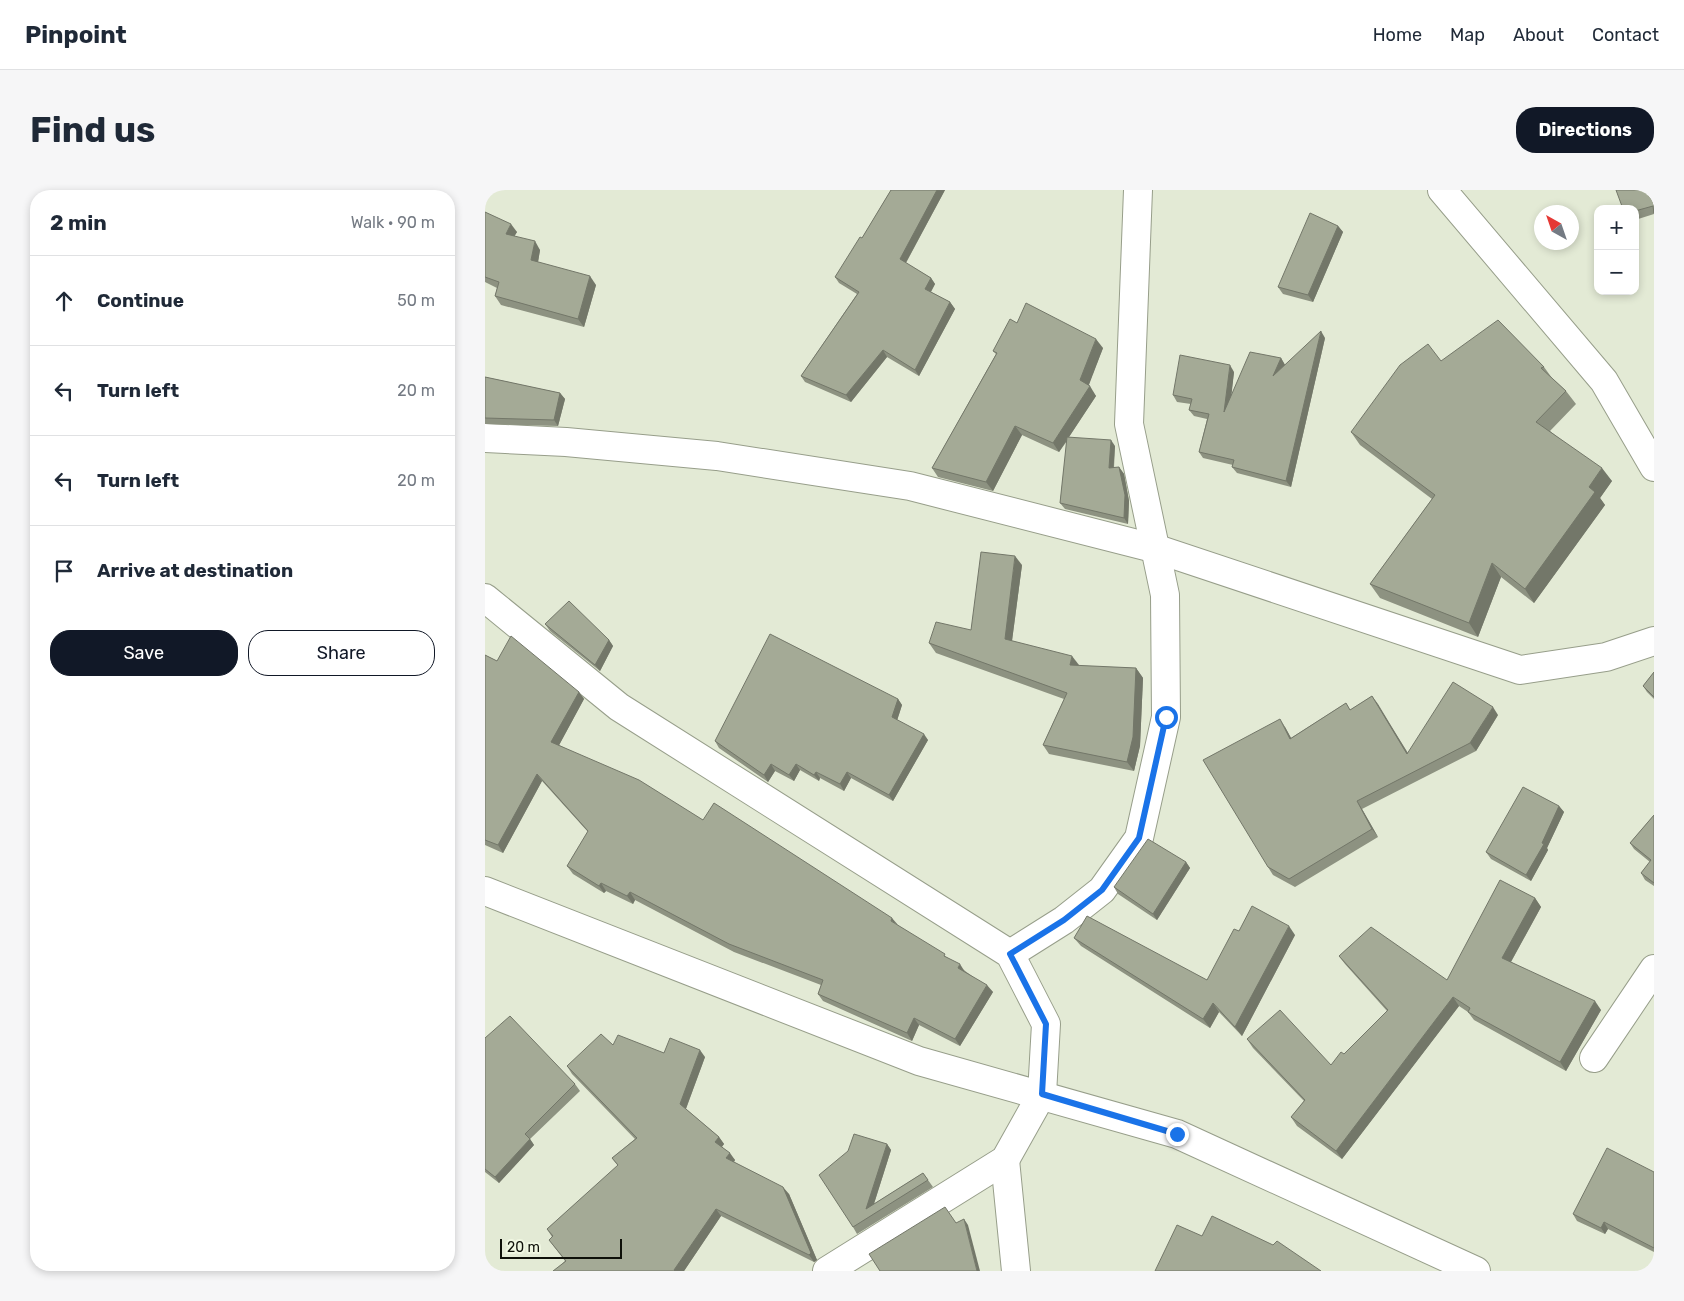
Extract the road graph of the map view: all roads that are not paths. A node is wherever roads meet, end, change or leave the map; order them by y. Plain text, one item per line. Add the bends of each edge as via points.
1 (1138, 190) edge
2 (1442, 190) edge
3 (485, 438) edge
4 (1654, 467) edge
5 (1157, 549) junction
6 (485, 598) edge
7 (1654, 641) edge
8 (485, 891) edge
9 (1010, 954) junction
10 (1654, 969) edge
11 (1594, 1058) dead end
12 (1042, 1094) junction
13 (1005, 1160) junction
14 (827, 1271) edge
15 (1016, 1271) edge
16 (1476, 1271) edge

1 - 5 street via 1129,424
2 - 4 street via 1603,381
3 - 5 street via 717,456 910,486
5 - 7 street via 1520,670 1606,657
5 - 9 street via 1165,595 1166,717 1139,838 1102,890 1064,920
6 - 9 street via 619,707
8 - 12 street via 919,1060
9 - 12 street via 1046,1024
10 - 11 street
12 - 13 street
12 - 16 street via 1177,1134
13 - 14 street
13 - 15 street

